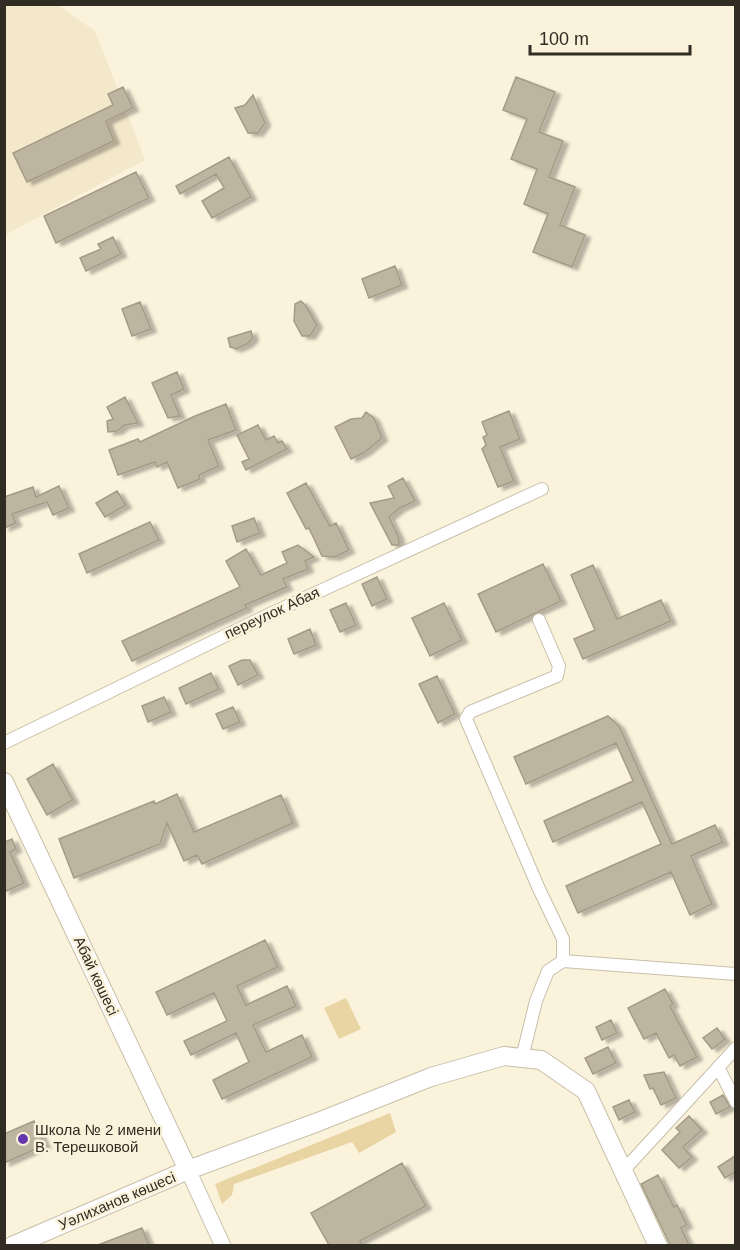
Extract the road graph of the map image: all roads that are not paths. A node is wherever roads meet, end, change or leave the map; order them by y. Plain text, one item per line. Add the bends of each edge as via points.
1 (542, 489) dead end
2 (538, 620) dead end
3 (4, 743) edge
4 (4, 782) edge
5 (11, 812) edge
6 (563, 961) junction
7 (735, 974) edge
8 (735, 1048) edge
9 (522, 1058) junction
10 (718, 1067) junction
11 (735, 1102) edge
12 (188, 1170) junction
13 (623, 1171) junction
14 (12, 1245) edge
15 (223, 1245) edge
16 (657, 1245) edge

1 - 3 street, переулок Абая via 270,614
2 - 6 street via 559,666 556,676 470,712 466,719 563,939
4 - 5 main road, Абай көшесі
5 - 12 main road, Абай көшесі
6 - 7 street
6 - 9 street via 548,972 536,1001
8 - 10 street
9 - 12 main road, Уәлиханов көшесі via 504,1056 432,1077
9 - 13 main road, Уәлиханов көшесі via 540,1060 586,1091
10 - 11 street
10 - 13 street
12 - 14 main road, Уәлиханов көшесі
12 - 15 street
13 - 16 main road, Уәлиханов көшесі

